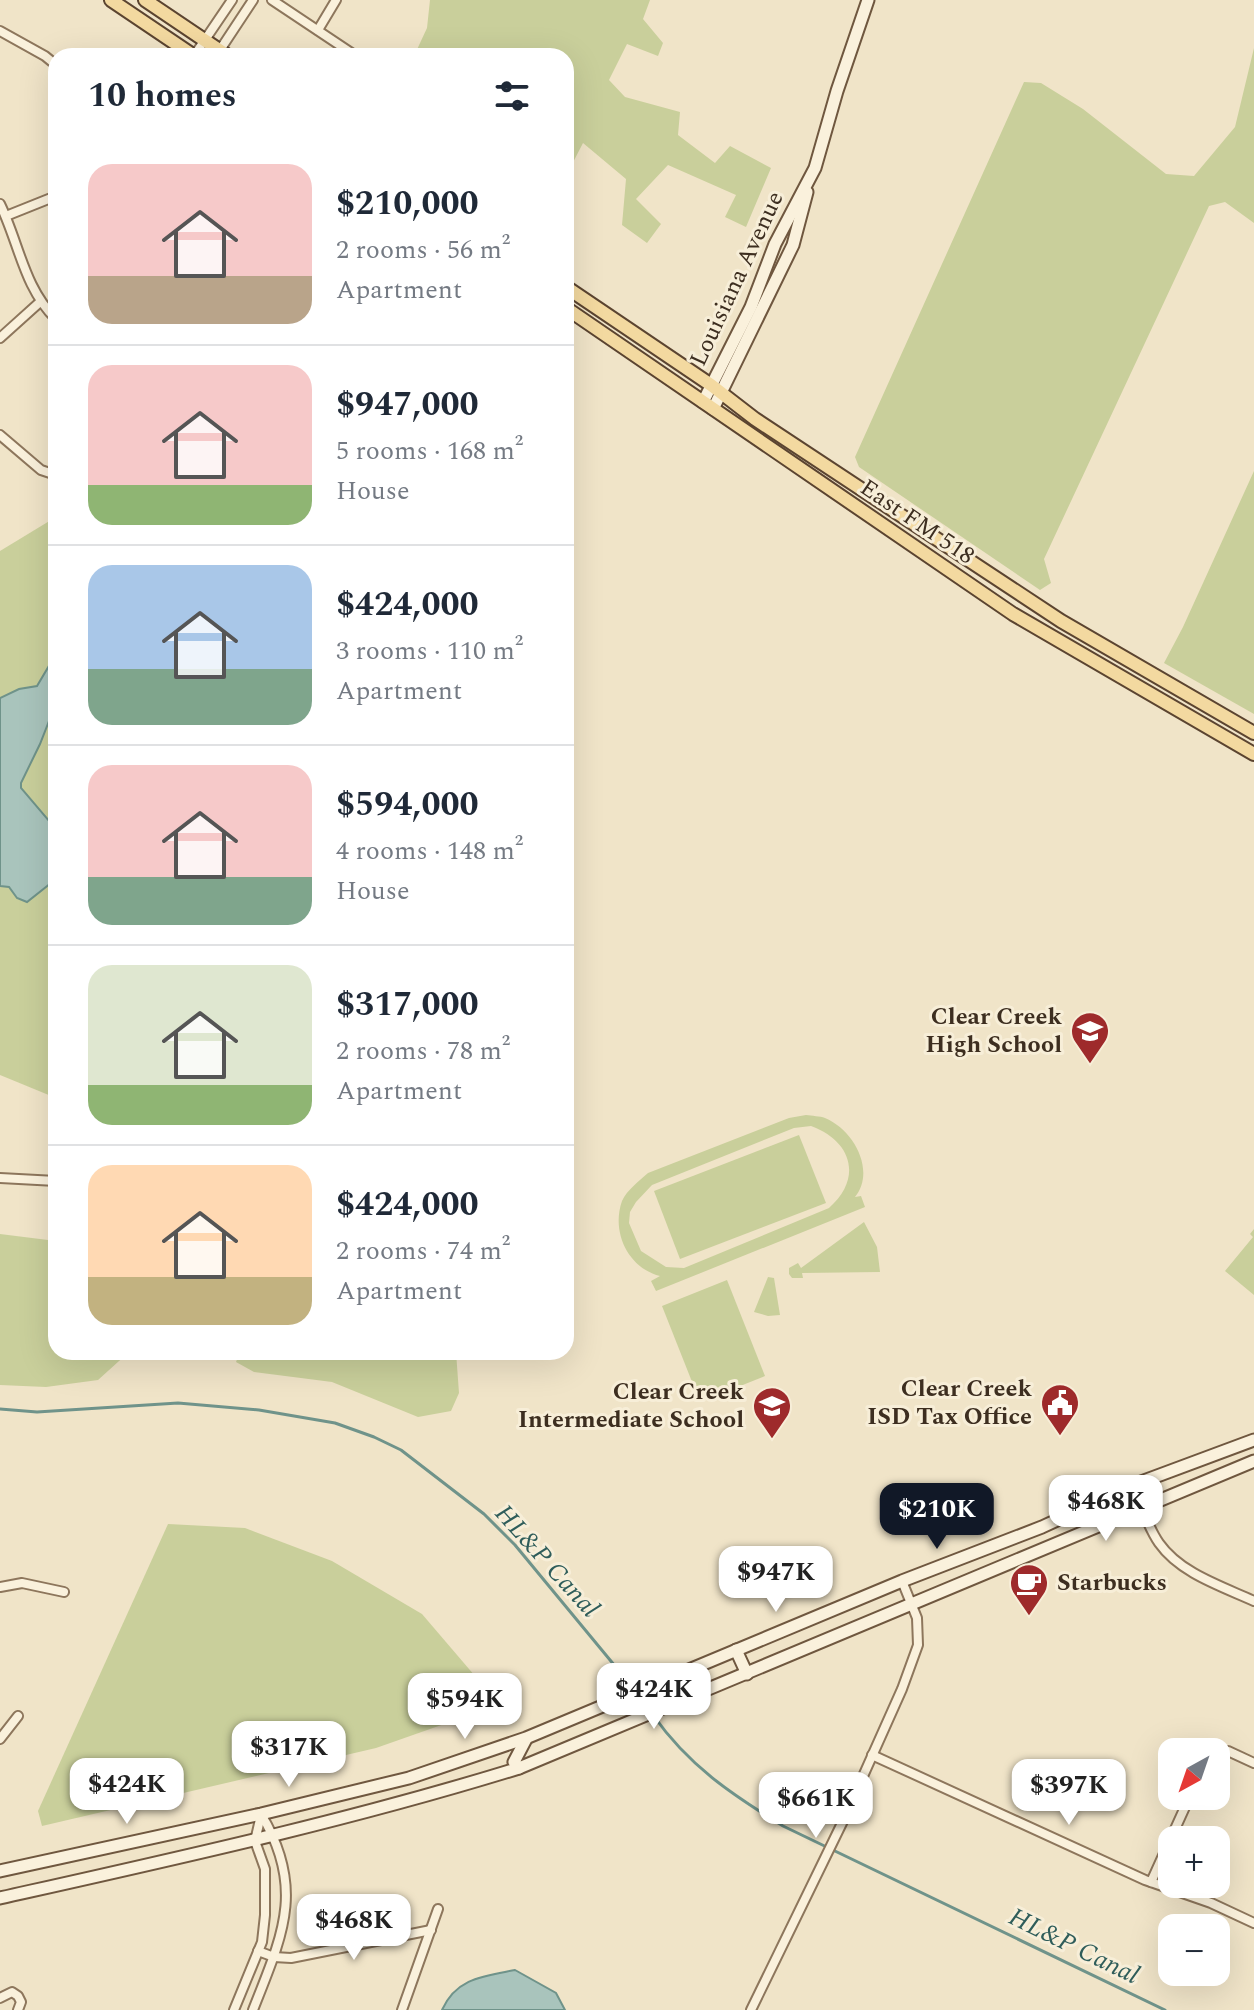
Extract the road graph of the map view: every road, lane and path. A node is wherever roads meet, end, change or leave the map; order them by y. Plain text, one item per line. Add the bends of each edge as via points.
1 (111, 0) edge
2 (145, 0) edge
3 (232, 0) edge
4 (253, 0) edge
5 (272, 0) edge
6 (336, 0) edge
7 (868, 0) edge
8 (318, 30) junction
9 (0, 31) edge
10 (204, 40) junction
11 (182, 48) edge
12 (199, 48) edge
13 (214, 48) edge
14 (225, 48) edge
15 (344, 48) edge
16 (48, 58) edge
17 (48, 199) edge
18 (0, 204) edge
19 (6, 216) junction
20 (574, 292) edge
21 (40, 302) junction
22 (48, 310) edge
23 (574, 313) edge
24 (0, 338) edge
25 (716, 389) junction
26 (708, 405) junction
27 (0, 435) edge
28 (48, 472) edge
29 (876, 498) junction
30 (865, 514) junction
31 (1024, 596) junction
32 (1013, 614) junction
33 (1181, 691) junction
34 (1170, 707) junction
35 (1254, 733) edge
36 (1254, 754) edge
37 (0, 1178) edge
38 (48, 1181) edge
39 (1254, 1440) edge
40 (1234, 1447) junction
41 (1248, 1464) edge
42 (1133, 1485) junction
43 (1142, 1508) junction
44 (1042, 1527) junction
45 (992, 1547) junction
46 (1047, 1549) junction
47 (1000, 1566) junction
48 (902, 1581) junction
49 (0, 1587) edge
50 (64, 1592) dead end
51 (1254, 1601) edge
52 (912, 1603) junction
53 (736, 1650) junction
54 (747, 1674) junction
55 (18, 1716) dead end
56 (526, 1738) junction
57 (0, 1739) edge
58 (1230, 1752) edge
59 (872, 1755) junction
60 (1254, 1763) edge
61 (519, 1768) junction
62 (1184, 1810) edge
63 (261, 1814) junction
64 (274, 1837) junction
65 (255, 1841) junction
66 (0, 1871) edge
67 (1151, 1882) junction
68 (0, 1898) edge
69 (438, 1909) dead end
70 (1254, 1923) edge
71 (431, 1930) junction
72 (258, 1951) junction
73 (274, 1957) junction
74 (0, 1998) edge
75 (18, 2010) edge
76 (234, 2010) edge
77 (253, 2010) edge
78 (402, 2010) edge
79 (751, 2010) edge

1 - 11 main road
2 - 10 main road
3 - 10 street
4 - 14 street
5 - 8 street
6 - 8 street
7 - 25 main road, Louisiana Avenue via 811,176 775,244
8 - 15 street
9 - 16 street
10 - 12 street
10 - 13 main road
17 - 19 street
18 - 19 street
19 - 21 street
20 - 25 main road, East FM 518
21 - 22 street
21 - 24 street
23 - 26 main road, East FM 518
25 - 26 main road, Louisiana Avenue
25 - 29 main road, East FM 518
26 - 30 main road, East FM 518
27 - 28 street
29 - 30 main road
29 - 31 main road, East FM 518
30 - 32 main road, East FM 518
31 - 32 main road
31 - 33 main road, East FM 518
32 - 34 main road, East FM 518
33 - 34 main road
33 - 35 main road, East FM 518
34 - 36 main road, East FM 518
37 - 38 street
39 - 40 main road
40 - 41 main road
40 - 42 main road
41 - 43 main road
42 - 43 street
42 - 44 main road
43 - 46 main road
43 - 51 street via 1170,1556
44 - 45 main road
44 - 46 main road
45 - 47 main road
45 - 48 main road
46 - 47 main road
47 - 52 main road
48 - 52 street
48 - 53 main road
49 - 50 street via 22,1583
52 - 54 main road
52 - 59 street via 918,1645
53 - 54 main road
53 - 56 main road
54 - 61 main road
55 - 57 street
56 - 61 main road via 515,1757
56 - 63 main road via 409,1778
58 - 60 street
59 - 67 street
59 - 79 street
61 - 64 main road
62 - 67 street
63 - 64 street
63 - 65 street
63 - 66 main road
64 - 65 main road
64 - 73 street via 288,1887 285,1923
65 - 68 main road
65 - 72 street via 265,1869
67 - 70 street
69 - 71 street
71 - 73 street
71 - 78 street
72 - 73 street
72 - 76 street
73 - 77 street
74 - 75 street via 12,1992 18,1996

